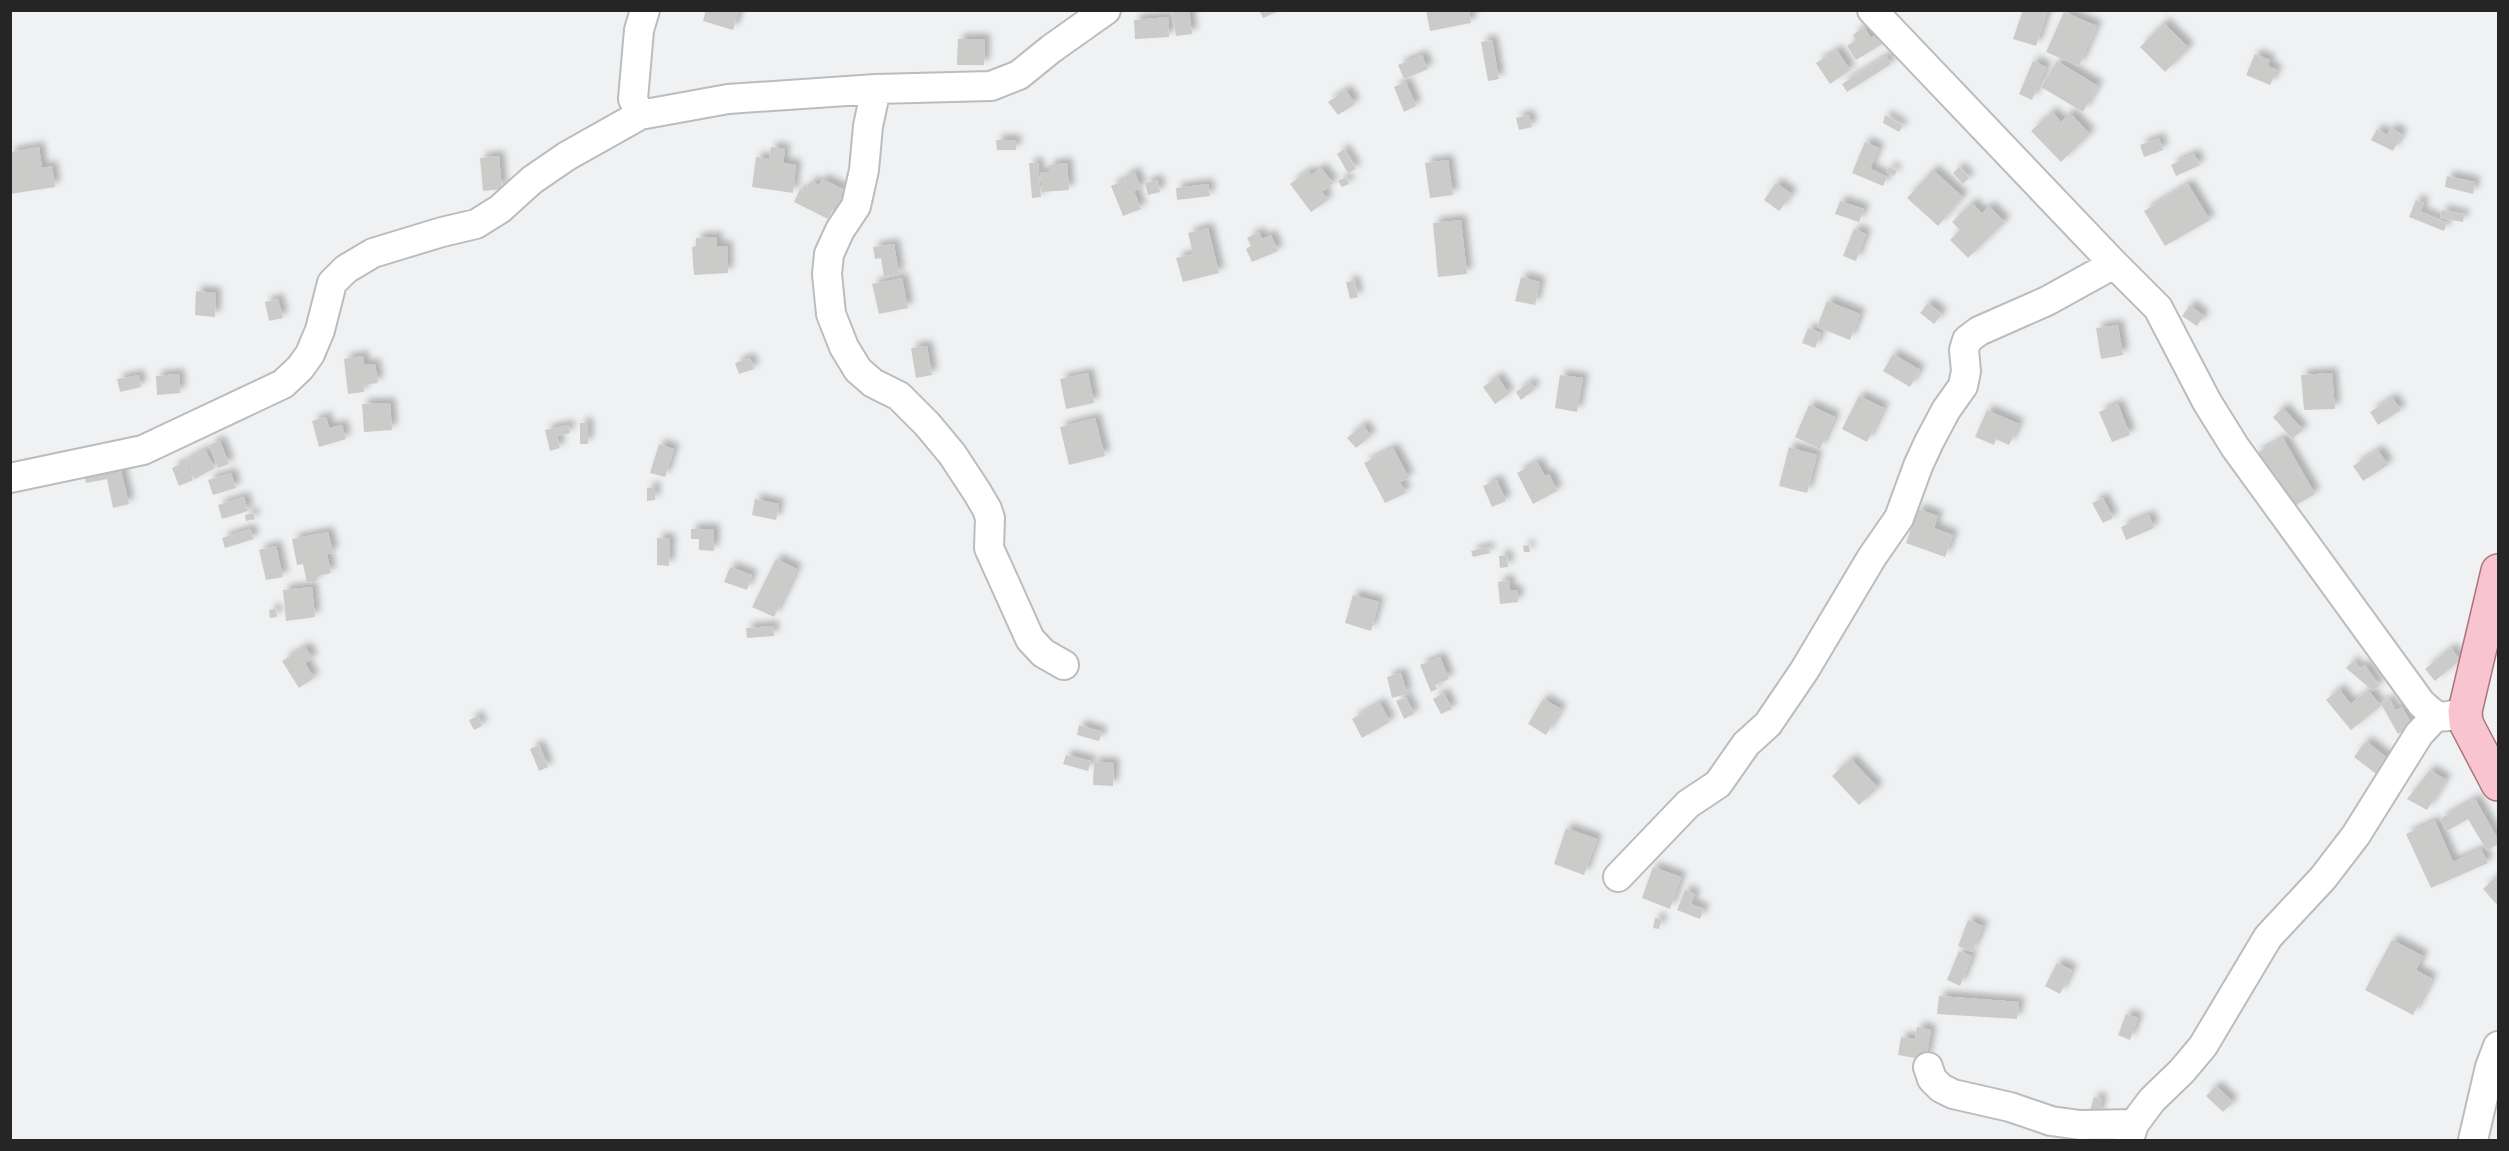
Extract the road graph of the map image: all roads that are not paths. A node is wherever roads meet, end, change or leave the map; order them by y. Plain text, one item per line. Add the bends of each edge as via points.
1 (645, 10) edge
2 (1106, 10) edge
3 (1872, 10) edge
4 (876, 89) junction
5 (640, 115) junction
6 (2114, 264) junction
7 (10, 478) edge
8 (2499, 571) edge
9 (1064, 665) dead end
10 (2450, 714) junction
11 (2499, 784) edge
12 (1618, 877) dead end
13 (2499, 1046) edge
14 (1928, 1067) dead end
15 (2132, 1132) edge
16 (2473, 1140) edge

1 - 5 street via 639,30 633,99
2 - 4 street via 1019,75 1003,82 976,88
3 - 6 street
4 - 5 street via 728,99
4 - 9 street via 856,206 829,254 831,314 858,370 899,396 952,454 990,518 988,548 1030,639 1043,653
5 - 7 street via 567,156 476,224 374,253 346,269 332,283 310,354 283,384 143,450
6 - 10 street via 2158,308 2235,447 2394,668 2421,703
6 - 12 street via 1967,340 1963,386 1925,450 1899,518 1789,694 1718,784 1688,804
8 - 10 main road
10 - 11 main road via 2466,723
10 - 15 street via 2419,734 2362,826 2323,878 2268,937 2202,1046 2152,1100
13 - 16 street via 2490,1067
14 - 15 street via 1932,1079 1953,1094 2051,1121

